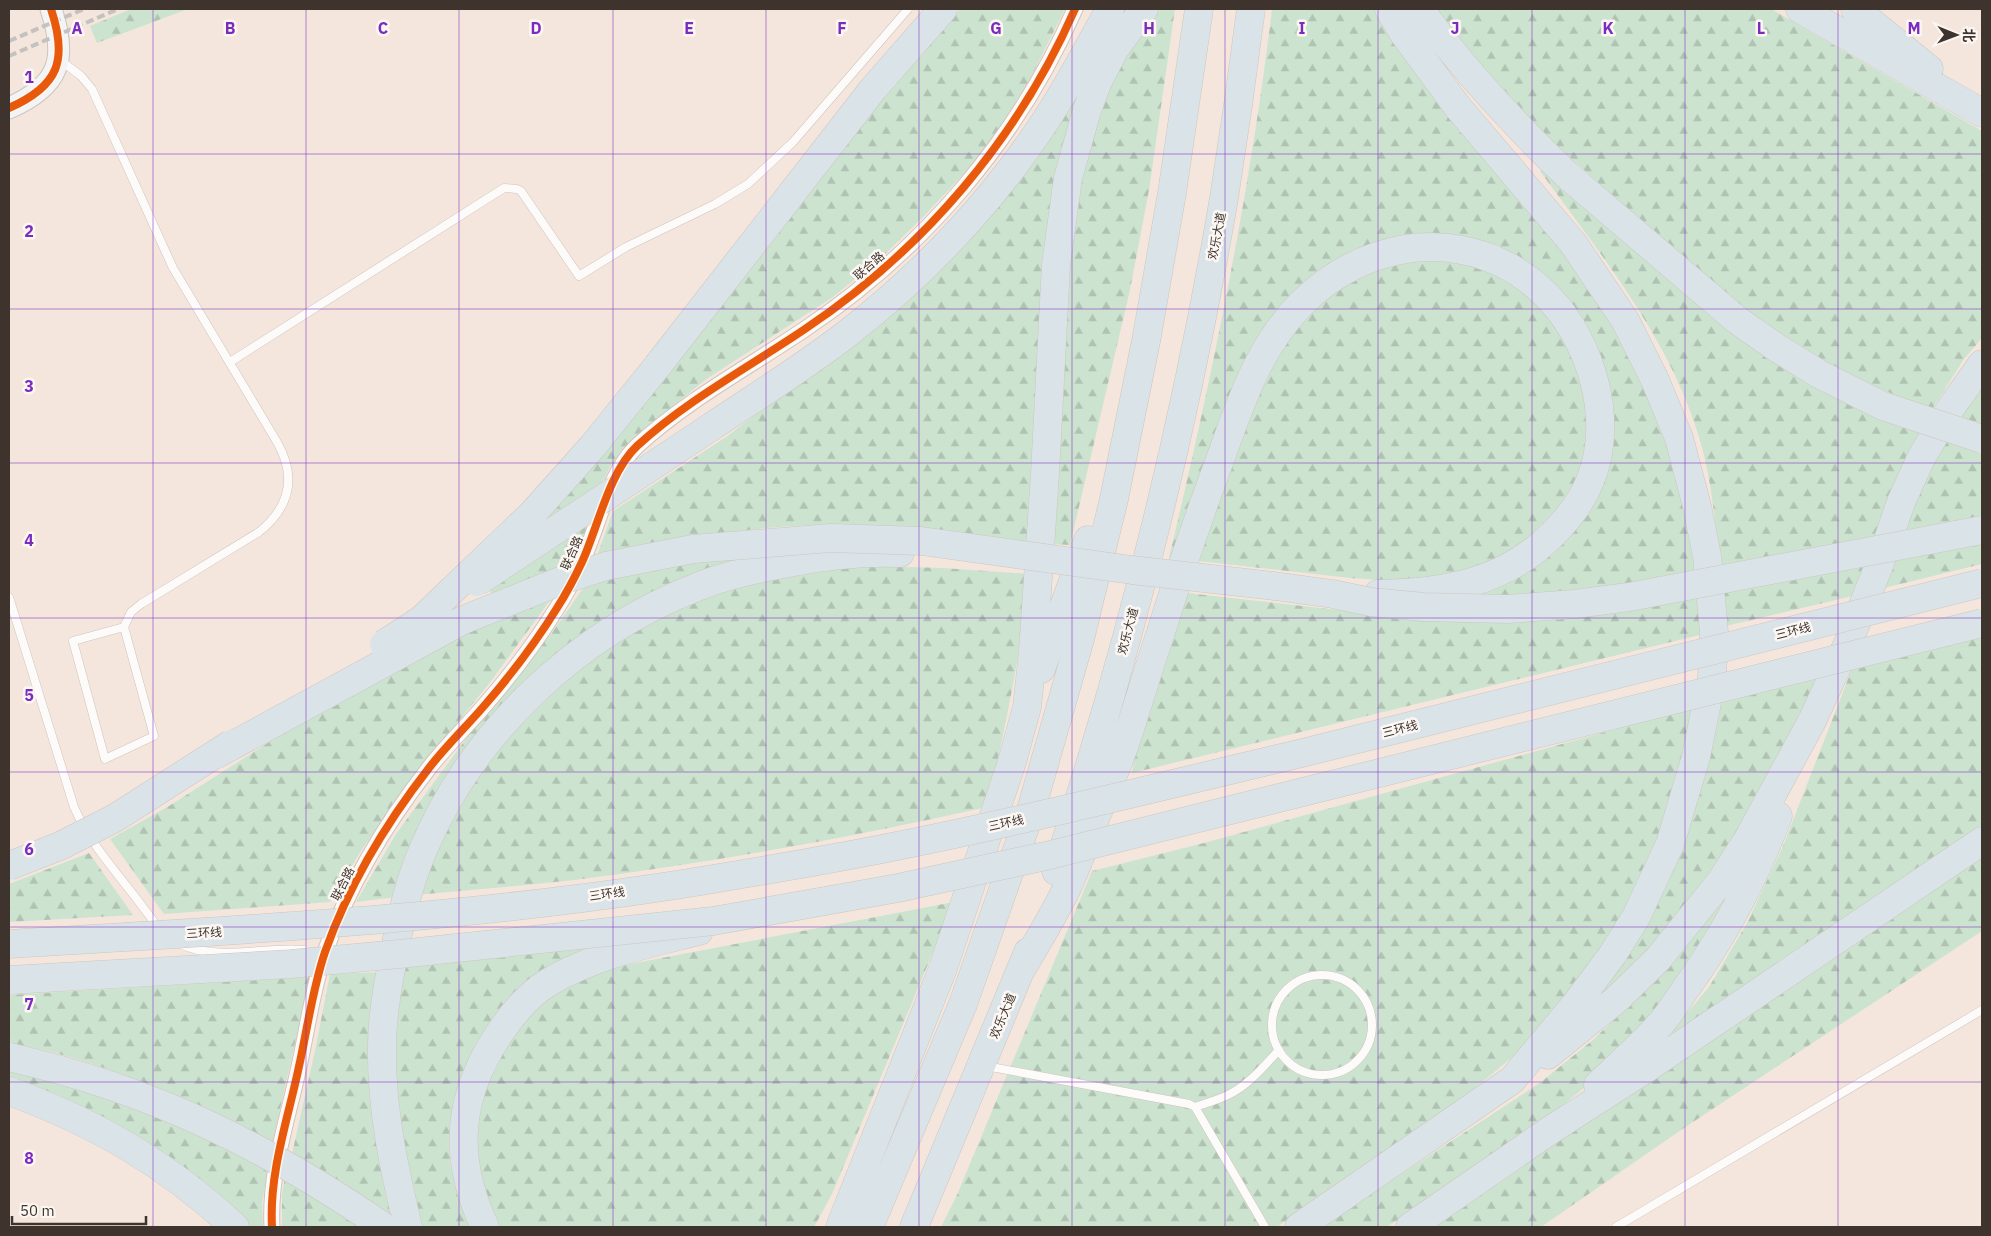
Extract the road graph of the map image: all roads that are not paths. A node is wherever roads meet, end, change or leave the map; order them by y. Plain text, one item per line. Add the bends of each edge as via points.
1 (51, 9) edge
2 (908, 9) edge
3 (944, 9) edge
4 (1076, 9) edge
5 (1110, 9) edge
6 (1144, 9) edge
7 (1199, 9) edge
8 (1251, 9) edge
9 (1388, 9) edge
10 (1420, 9) edge
11 (1800, 9) edge
12 (1855, 9) edge
13 (1896, 53) junction
14 (58, 58) junction
15 (9, 108) edge
16 (1978, 110) edge
17 (230, 362) junction
18 (1982, 364) edge
19 (1982, 439) edge
20 (1114, 499) junction
21 (1982, 530) edge
22 (1019, 555) junction
23 (1982, 583) edge
24 (1333, 594) junction
25 (9, 597) edge
26 (421, 620) junction
27 (1982, 623) edge
28 (124, 627) junction
29 (1027, 707) junction
30 (1812, 720) junction
31 (215, 755) junction
32 (1982, 841) edge
33 (9, 866) edge
34 (780, 910) junction
35 (9, 944) edge
36 (324, 954) junction
37 (1022, 968) junction
38 (9, 980) edge
39 (1982, 1010) edge
40 (1279, 1050) junction
41 (9, 1057) edge
42 (982, 1065) junction
43 (1512, 1080) junction
44 (9, 1091) edge
45 (1195, 1107) junction
46 (1552, 1129) junction
47 (862, 1170) junction
48 (235, 1227) edge
49 (272, 1227) edge
50 (384, 1227) edge
51 (408, 1227) edge
52 (485, 1227) edge
53 (827, 1227) edge
54 (840, 1227) edge
55 (869, 1227) edge
56 (914, 1227) edge
57 (1265, 1227) edge
58 (1299, 1227) edge
59 (1410, 1227) edge
60 (1616, 1227) edge

1 - 14 street via 59,38
2 - 17 lane via 786,148 748,184 715,204 626,247 579,276 521,191 504,188
3 - 26 highway, bridge via 873,89 592,447 533,513
4 - 36 street, 联合路 via 1049,63 998,144 964,187 905,250 808,328 685,408 630,452 615,479 582,562 558,607 485,705 426,771 389,824 342,910
5 - 26 highway, bridge via 1054,107 1008,173 924,266 850,332
6 - 29 highway via 1114,50 1098,81 1068,178 1056,264 1043,503
7 - 20 highway via 1180,145
8 - 37 highway, 欢乐大道 via 1224,199 1160,507 1083,789
9 - 43 highway via 1457,106 1573,243 1625,320 1679,438 1697,506 1711,592 1714,632 1709,697 1696,757 1670,844 1636,917 1613,954
10 - 19 highway, bridge via 1450,51 1517,126 1567,175 1737,320 1819,374 1883,406
11 - 13 highway
12 - 13 highway
13 - 16 highway
14 - 15 street via 48,82 27,100
14 - 17 lane via 92,89 173,268
17 - 28 lane via 286,460 288,481 284,503 277,516 260,532 140,604
18 - 30 highway via 1921,458 1848,643
20 - 29 highway via 1091,532
20 - 55 highway via 1080,640 1030,810 963,1004
21 - 24 highway, bridge via 1575,604 1456,609 1396,605
22 - 24 highway, bridge
22 - 31 highway, bridge via 920,541 831,538 693,549 606,566 464,620
22 - 51 highway, bridge via 847,554 800,560 722,578 668,599 617,627 573,658 521,703 494,733 439,815 423,850 401,916 388,985 382,1047 388,1132
23 - 35 highway, 三环线, bridge via 1610,678 890,848 540,904 312,926
24 - 37 highway, bridge via 1407,594 1468,584 1510,567 1543,544 1584,495 1597,456 1600,416 1593,374 1582,345 1543,291 1497,260 1462,249 1419,247 1381,254 1324,283 1282,325 1259,362 1240,406 1122,752 1066,889
25 - 36 lane via 74,807 94,843 158,929 181,944 205,951 229,953 293,949
26 - 31 highway, bridge
27 - 34 highway, bridge via 1050,855
28 - 28 lane via 73,641 105,759 154,736
29 - 47 highway via 1012,762 942,971
30 - 43 highway via 1747,841 1721,881 1658,959 1569,1039
30 - 46 highway via 1758,867 1706,960 1664,1020
31 - 33 highway, bridge via 115,818 60,846
32 - 46 highway
34 - 38 highway, bridge via 713,921 290,964
34 - 52 highway, bridge via 586,964 547,983 528,998 489,1048 475,1077 467,1108 463,1140 465,1163 474,1203
36 - 49 street, 联合路 via 274,1176
37 - 42 highway, 欢乐大道
39 - 60 lane
40 - 40 lane via 1291,1064 1310,1074 1327,1075 1343,1071 1367,1048 1372,1026 1368,1004 1354,986 1334,976 1301,980 1284,994 1274,1014 1272,1024
40 - 45 lane via 1239,1088
41 - 50 highway, bridge via 111,1085 216,1127 323,1186
42 - 45 lane via 1183,1102
42 - 56 highway, 欢乐大道
43 - 58 highway
44 - 48 highway via 82,1121 133,1149 175,1176
45 - 57 lane
46 - 59 highway
47 - 53 highway
47 - 54 highway

